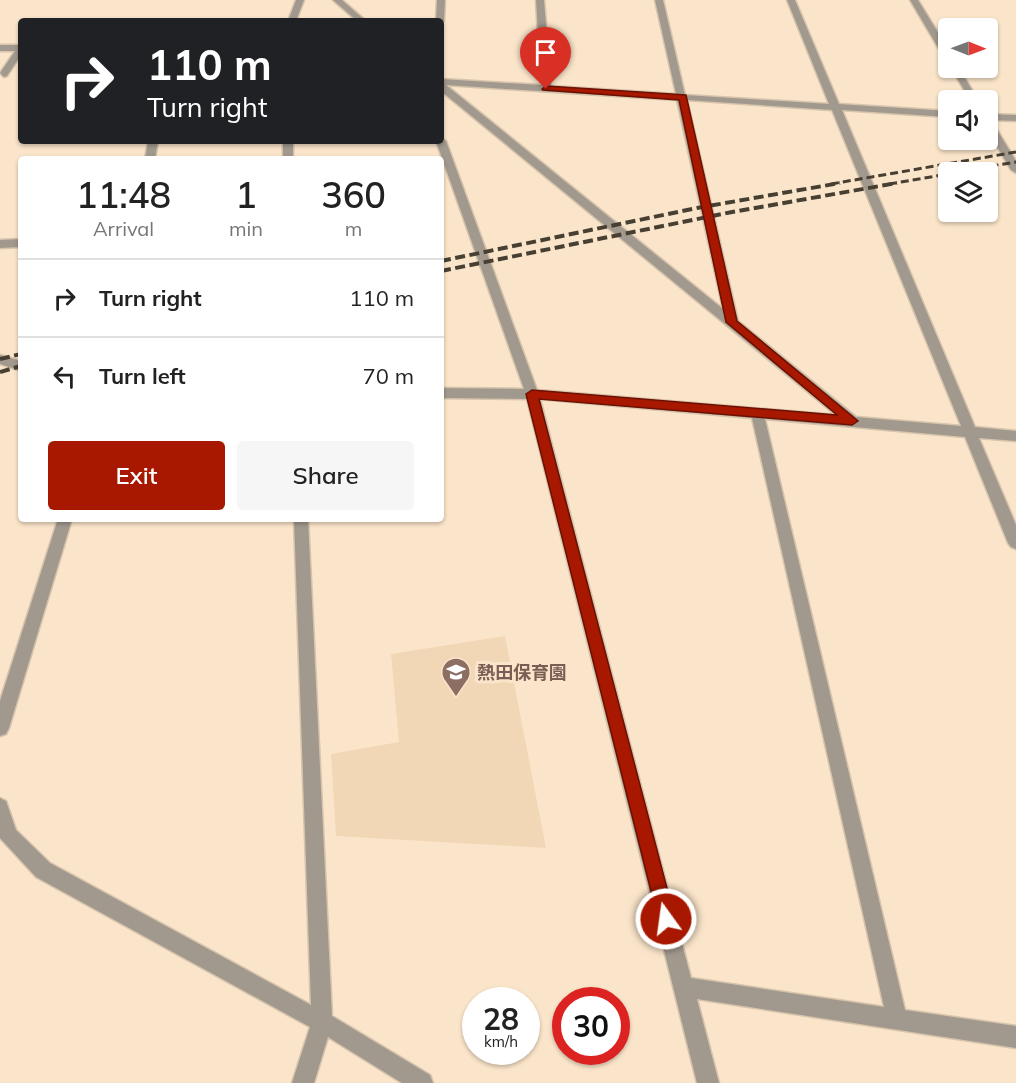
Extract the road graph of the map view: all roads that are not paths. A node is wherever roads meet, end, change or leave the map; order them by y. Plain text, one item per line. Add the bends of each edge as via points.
1 (300, 0) edge
2 (337, 0) edge
3 (441, 0) edge
4 (540, 0) edge
5 (659, 0) edge
6 (790, 0) edge
7 (914, 0) edge
8 (293, 18) edge
9 (358, 18) edge
10 (440, 18) edge
11 (938, 40) edge
12 (0, 48) edge
13 (18, 48) edge
14 (18, 53) edge
15 (6, 74) edge
16 (444, 84) edge
17 (444, 86) edge
18 (546, 89) junction
19 (683, 97) junction
20 (835, 107) junction
21 (938, 113) edge
22 (998, 117) edge
23 (1016, 118) edge
24 (998, 140) edge
25 (442, 144) edge
26 (1016, 170) edge
27 (18, 243) edge
28 (0, 244) edge
29 (732, 322) junction
30 (0, 359) edge
31 (18, 365) edge
32 (444, 393) edge
33 (532, 394) junction
34 (757, 412) junction
35 (852, 421) junction
36 (970, 432) junction
37 (1016, 436) edge
38 (64, 522) edge
39 (301, 522) edge
40 (1016, 543) edge
41 (0, 728) edge
42 (0, 807) edge
43 (684, 987) junction
44 (897, 1019) junction
45 (322, 1022) junction
46 (1016, 1038) edge
47 (303, 1083) edge
48 (422, 1083) edge
49 (708, 1083) edge

1 - 8 street
2 - 9 street
3 - 10 street
4 - 18 street
5 - 19 street
6 - 20 street
7 - 11 street
12 - 13 street
14 - 15 street
16 - 18 street
17 - 29 street
18 - 19 street
19 - 20 street
19 - 29 street
20 - 21 street
20 - 36 street
22 - 23 street
24 - 26 street
25 - 33 street
27 - 28 street
29 - 35 street
30 - 31 street
32 - 33 street
33 - 34 street
33 - 43 street
34 - 35 street
34 - 44 street
35 - 36 street
36 - 37 street
36 - 40 street
38 - 41 street
39 - 45 street
42 - 45 street via 8,835 43,870
43 - 44 street
43 - 49 street
44 - 46 street
45 - 47 street
45 - 48 street

